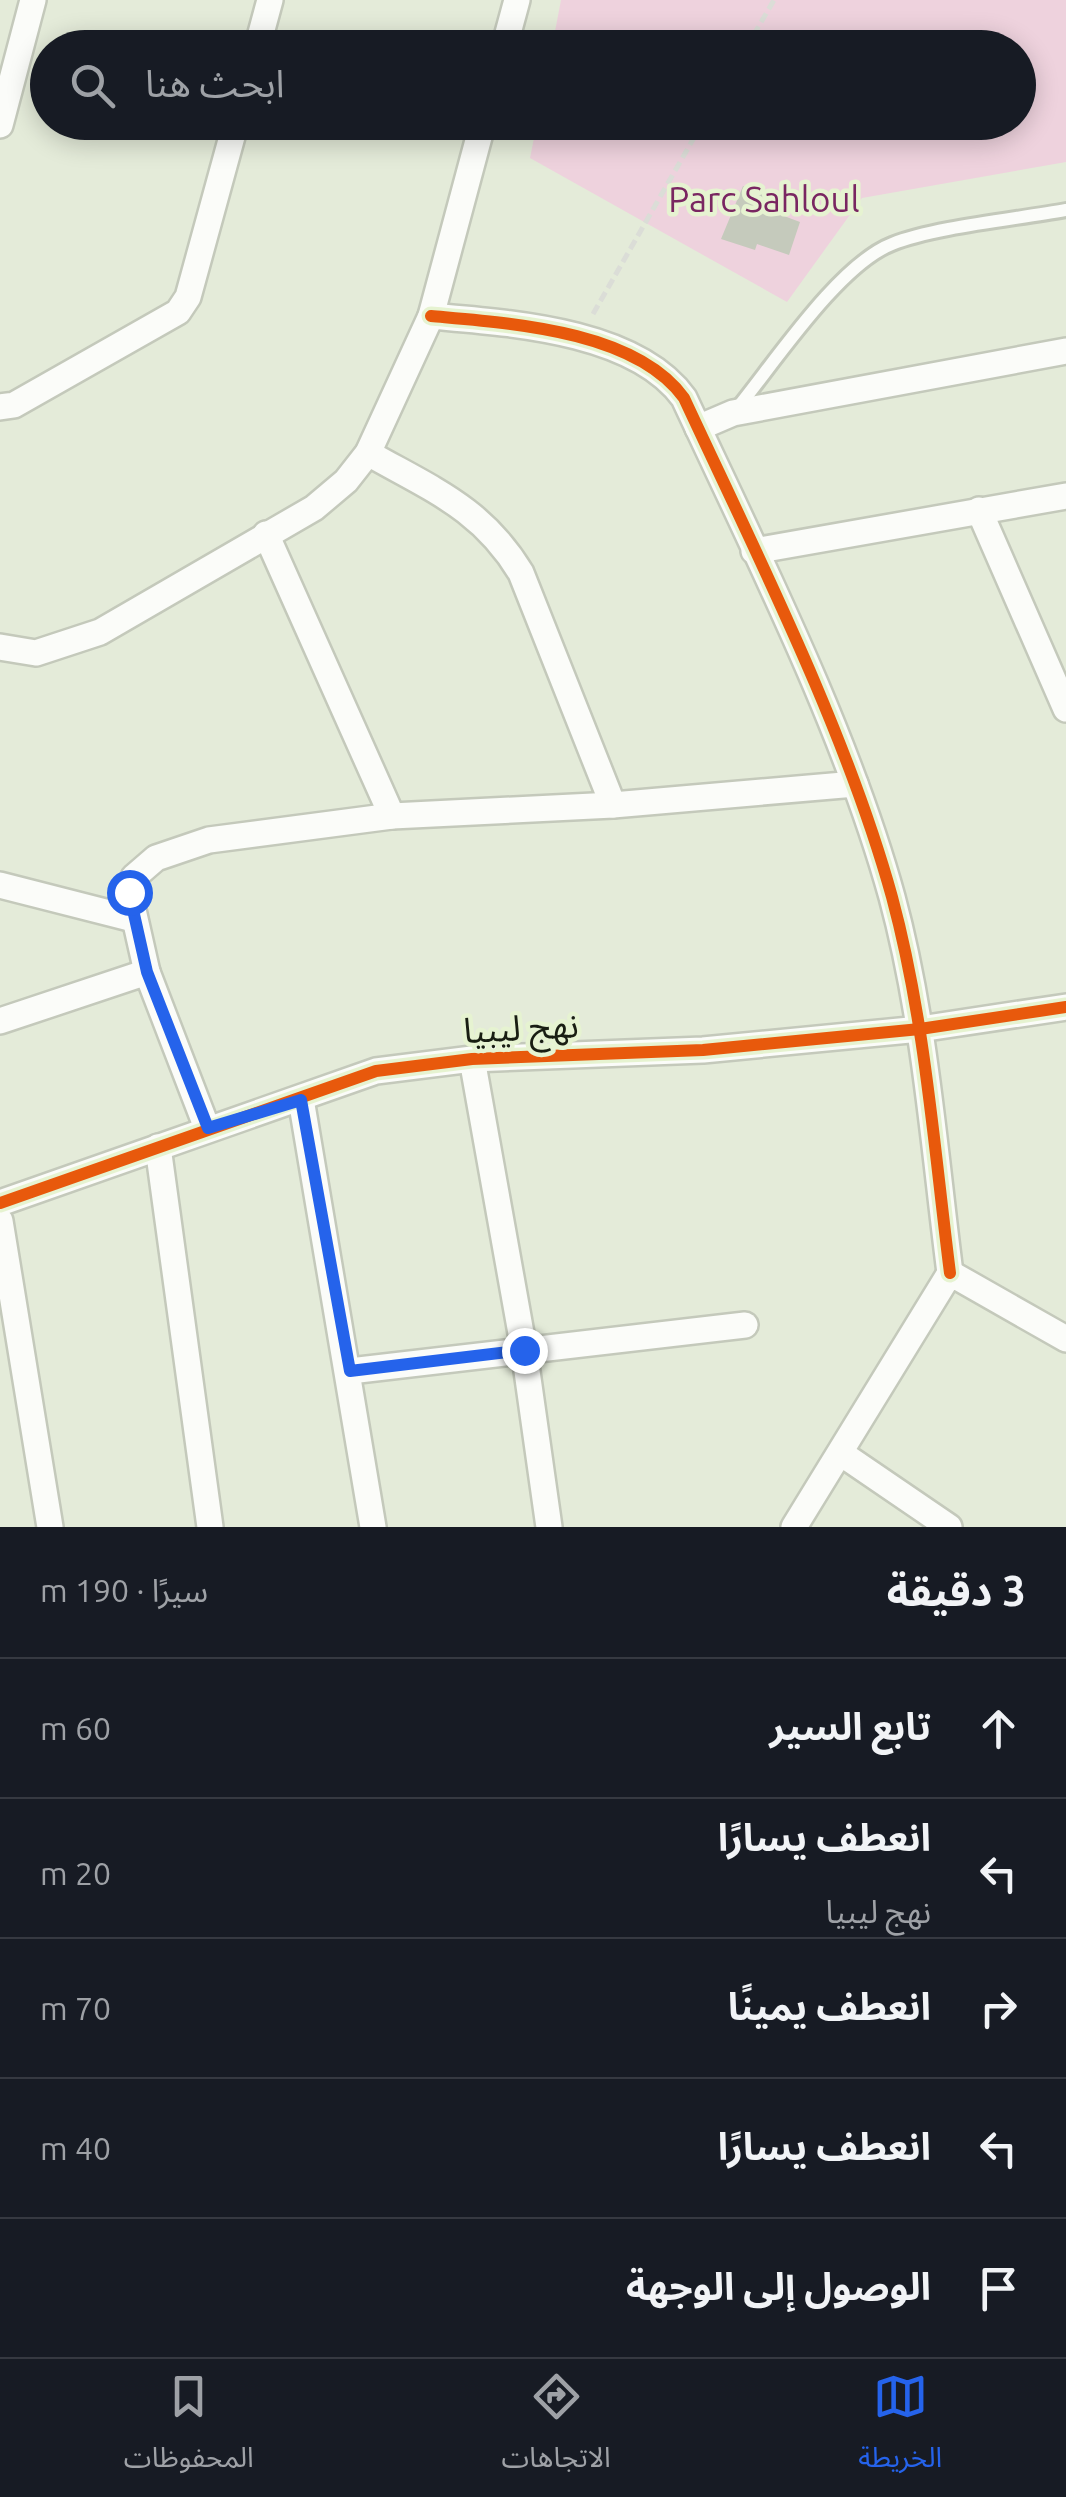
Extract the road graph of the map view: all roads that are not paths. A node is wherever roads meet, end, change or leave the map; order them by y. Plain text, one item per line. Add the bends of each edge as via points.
1 (33, 0) edge
2 (270, 0) edge
3 (517, 0) edge
4 (262, 30) edge
5 (509, 30) edge
6 (0, 125) edge
7 (231, 140) edge
8 (478, 140) edge
9 (1066, 210) edge
10 (430, 316) junction
11 (1066, 351) edge
12 (0, 407) edge
13 (733, 413) junction
14 (698, 428) junction
15 (368, 453) junction
16 (1066, 496) edge
17 (979, 510) junction
18 (266, 534) junction
19 (754, 551) junction
20 (0, 648) edge
21 (1066, 709) edge
22 (854, 784) junction
23 (614, 804) junction
24 (392, 816) junction
25 (0, 884) edge
26 (132, 920) junction
27 (147, 972) junction
28 (1066, 1007) edge
29 (0, 1021) edge
30 (920, 1029) junction
31 (472, 1059) junction
32 (301, 1100) junction
33 (208, 1128) junction
34 (158, 1147) junction
35 (0, 1202) edge
36 (0, 1221) edge
37 (950, 1273) junction
38 (745, 1324) dead end
39 (1066, 1340) edge
40 (524, 1350) junction
41 (350, 1371) junction
42 (842, 1454) junction
43 (50, 1527) edge
44 (210, 1527) edge
45 (373, 1527) edge
46 (550, 1527) edge
47 (794, 1527) edge
48 (949, 1527) edge

1 - 6 street
2 - 4 street
3 - 5 street
7 - 12 street via 188,297 178,312
8 - 10 street
9 - 13 lane via 894,242 868,256
10 - 14 street via 501,322 638,357 684,398
10 - 15 street
11 - 13 street
13 - 14 street
14 - 19 street
15 - 18 street via 314,508
15 - 23 street via 480,518 504,544
16 - 17 street
17 - 19 street
17 - 21 street
18 - 20 street via 100,632 36,653
18 - 24 street
19 - 22 street
22 - 23 street
22 - 30 street via 892,898
23 - 24 street
24 - 26 street via 209,840 170,852 134,877
25 - 26 street
26 - 27 street
27 - 29 street
27 - 33 street
28 - 30 street, نهج ليبيا
30 - 31 street, نهج ليبيا via 703,1050
30 - 37 street
31 - 32 street, نهج ليبيا via 376,1071
31 - 40 street
32 - 33 street, نهج ليبيا
32 - 41 street
33 - 34 street, نهج ليبيا
34 - 35 street, نهج ليبيا
34 - 44 street
36 - 43 street
37 - 39 street
37 - 42 street
38 - 40 street
40 - 41 street
40 - 46 street
41 - 45 street
42 - 47 street
42 - 48 street

